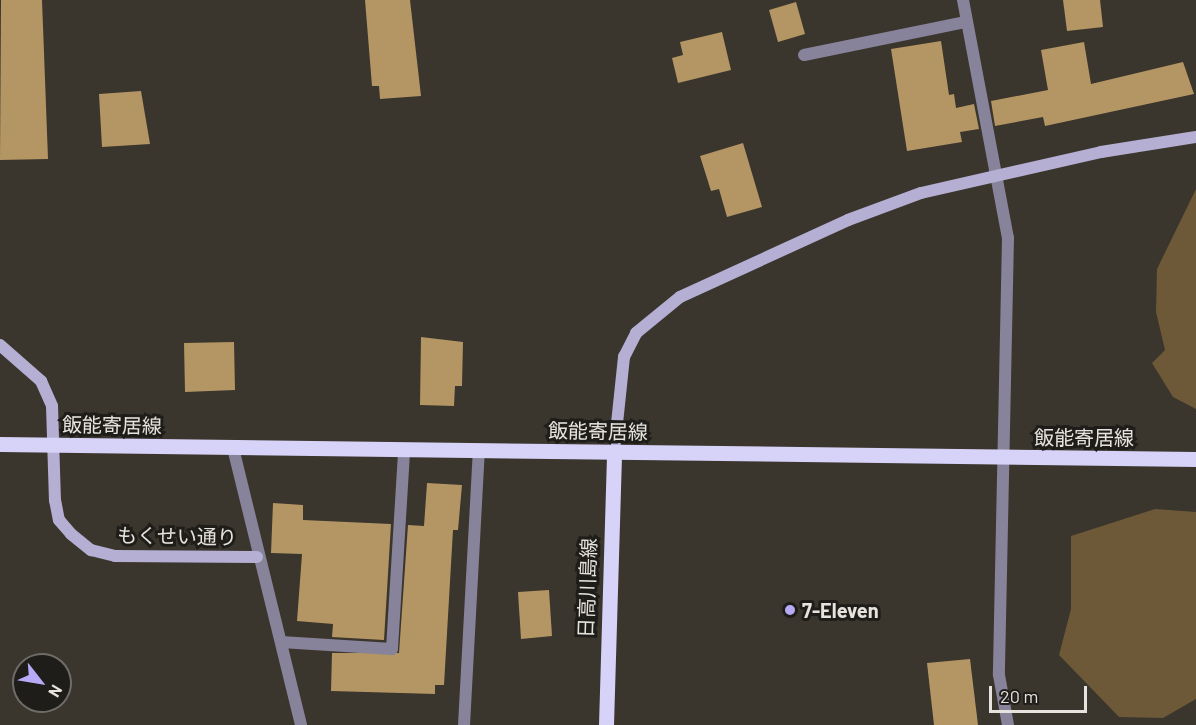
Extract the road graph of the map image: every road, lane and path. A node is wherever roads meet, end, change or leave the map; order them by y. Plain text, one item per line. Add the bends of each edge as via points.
1 (963, 0) edge
2 (965, 22) junction
3 (804, 55) dead end
4 (1196, 137) edge
5 (999, 175) junction
6 (0, 345) edge
7 (0, 444) edge
8 (56, 445) junction
9 (233, 448) junction
10 (404, 450) junction
11 (479, 450) junction
12 (614, 452) junction
13 (1004, 457) junction
14 (1196, 459) edge
15 (257, 557) junction
16 (281, 642) junction
17 (301, 725) edge
18 (464, 725) edge
19 (606, 725) edge
20 (1008, 725) edge

1 - 2 street
2 - 3 street
2 - 5 street
4 - 5 street
5 - 12 street via 921,194 848,220 658,311 636,333 624,357
5 - 13 street via 1011,278
6 - 8 street, もくせい通り via 41,381 52,406
7 - 8 main road, 飯能寄居線
8 - 9 main road, 飯能寄居線
8 - 15 street, もくせい通り via 59,520 92,550 115,556
9 - 10 main road, 飯能寄居線
9 - 15 street
10 - 11 main road, 飯能寄居線
10 - 16 street via 392,649
11 - 12 main road, 飯能寄居線
11 - 18 street
12 - 13 main road, 飯能寄居線
12 - 19 main road, 日高川島線
13 - 14 main road, 飯能寄居線
13 - 20 street via 999,675
15 - 16 street, もくせい通り
16 - 17 street, もくせい通り

